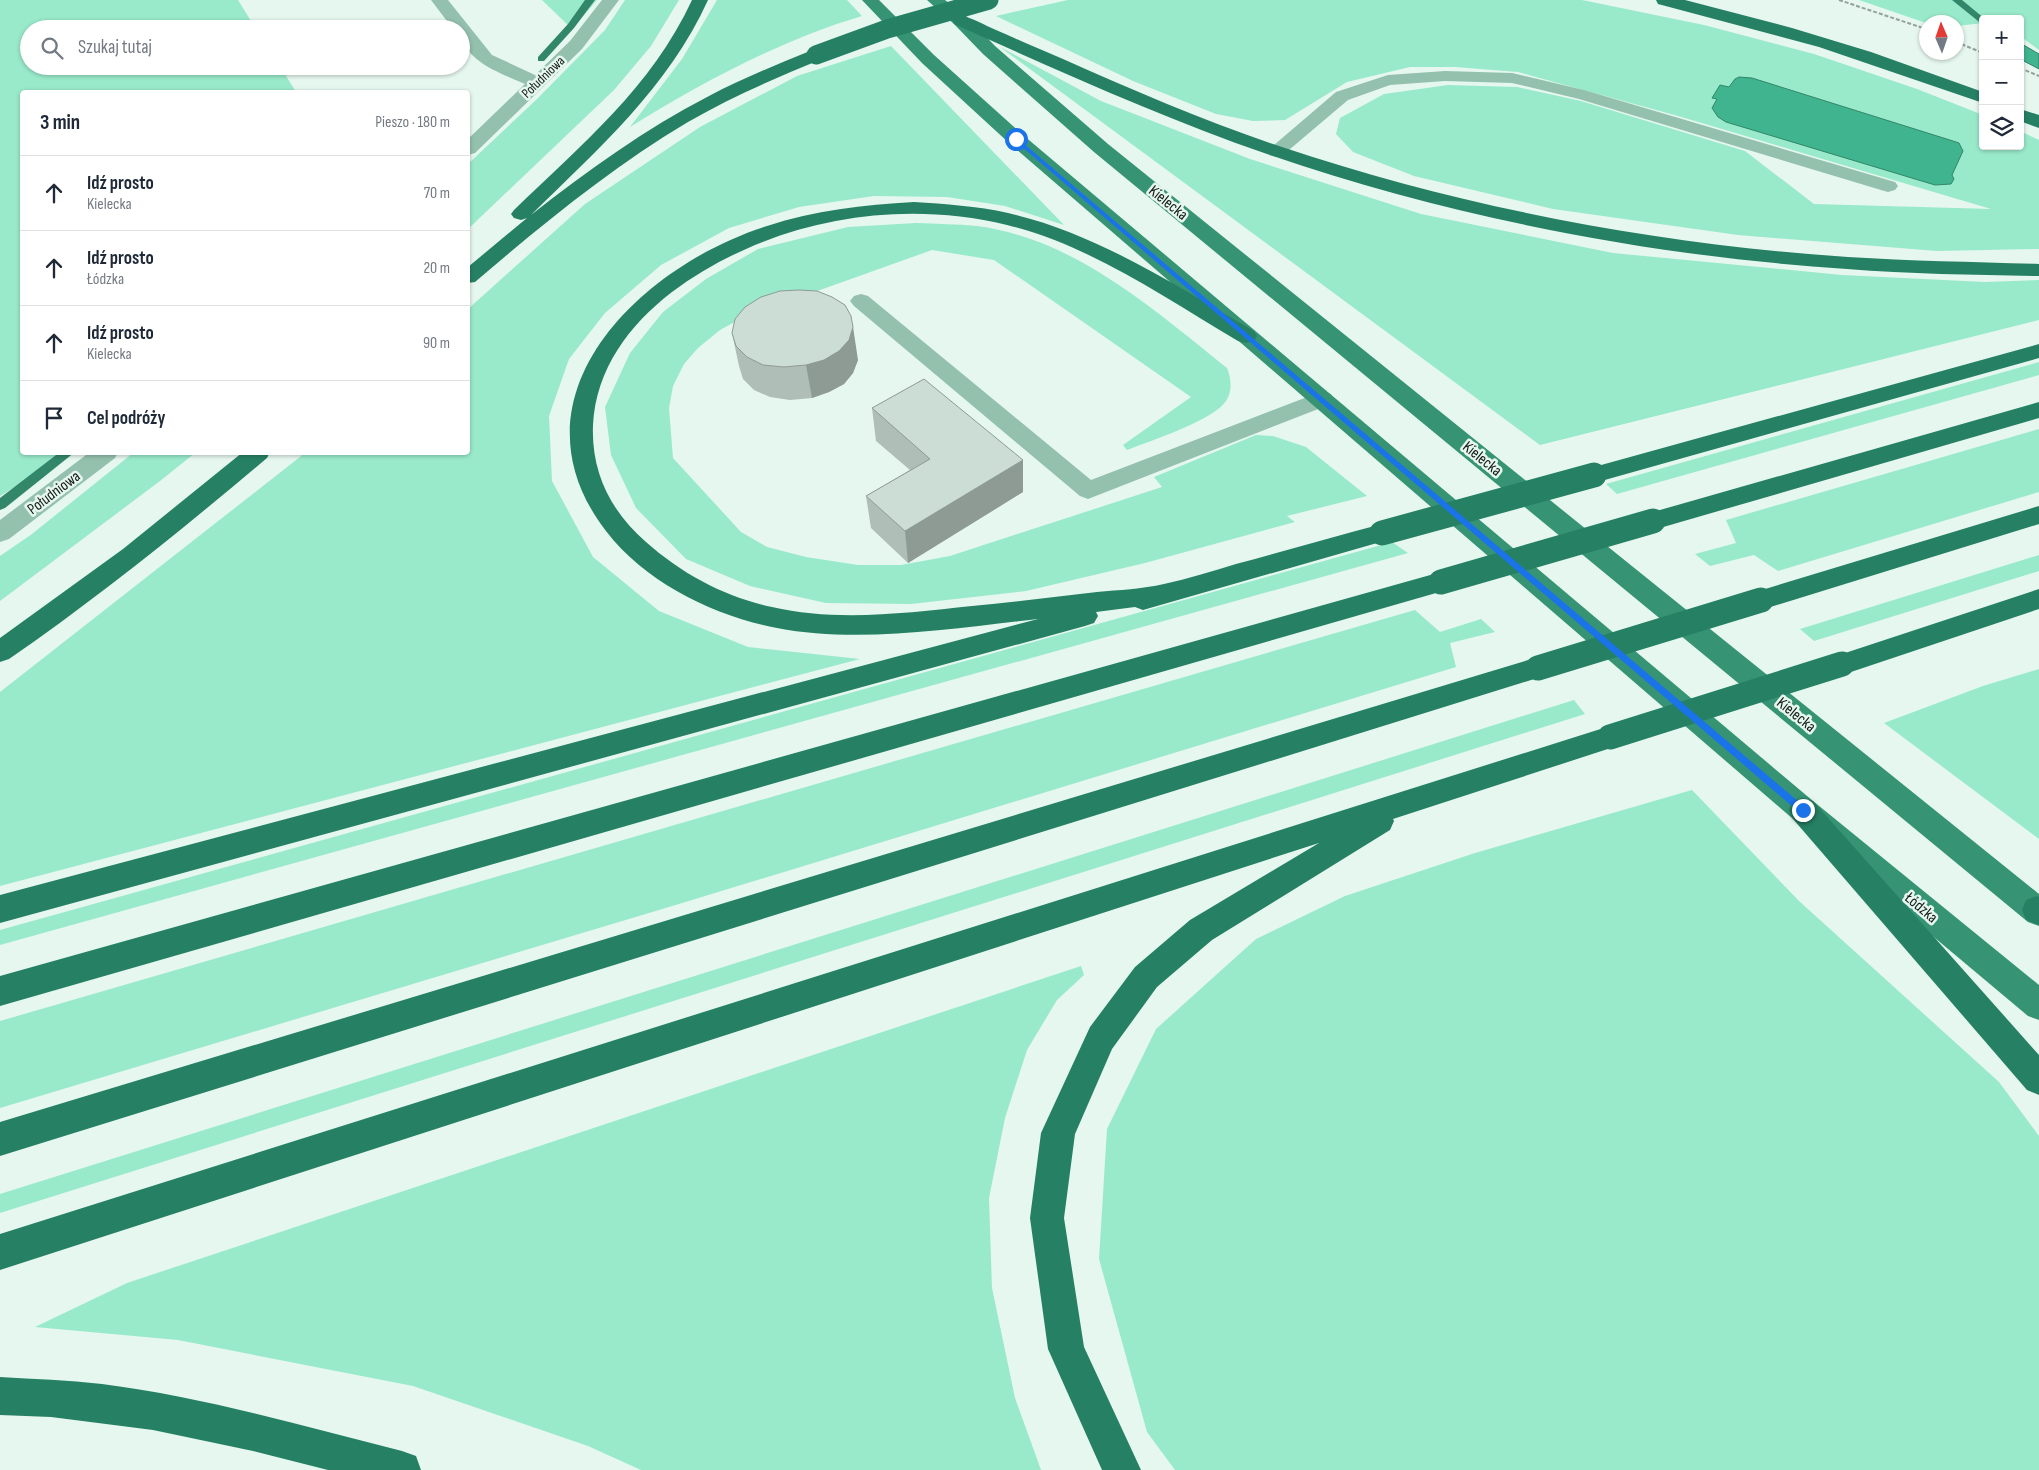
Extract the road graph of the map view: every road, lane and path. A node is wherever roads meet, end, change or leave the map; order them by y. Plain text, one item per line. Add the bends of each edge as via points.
1 (439, 0) edge
2 (611, 0) edge
3 (700, 0) edge
4 (870, 0) edge
5 (934, 0) edge
6 (989, 0) edge
7 (1664, 0) edge
8 (1839, 0) edge
9 (455, 20) edge
10 (960, 20) junction
11 (1919, 27) edge
12 (470, 39) edge
13 (1964, 45) edge
14 (1979, 51) edge
15 (2024, 70) edge
16 (2039, 76) edge
17 (538, 83) junction
18 (1979, 97) edge
19 (2024, 116) edge
20 (2039, 122) edge
21 (470, 147) edge
22 (1276, 151) junction
23 (1888, 186) dead end
24 (470, 268) edge
25 (2039, 270) edge
26 (470, 275) edge
27 (861, 301) dead end
28 (1246, 336) junction
29 (2039, 351) edge
30 (1323, 400) junction
31 (2039, 410) edge
32 (103, 455) edge
33 (255, 455) edge
34 (2039, 515) edge
35 (0, 533) edge
36 (1160, 595) junction
37 (2039, 599) edge
38 (0, 652) edge
39 (1420, 797) junction
40 (1803, 810) junction
41 (0, 909) edge
42 (2038, 911) edge
43 (0, 991) edge
44 (2039, 1005) edge
45 (2039, 1079) edge
46 (0, 1139) edge
47 (0, 1252) edge
48 (0, 1396) edge
49 (402, 1470) edge
50 (1122, 1470) edge

1 - 9 street
2 - 17 street, Południowa via 576,45
3 - 24 highway via 685,31 638,97
4 - 28 main road via 1001,126
5 - 10 main road, Kielecka
6 - 26 highway, bridge via 887,29 816,55 714,101 648,140 577,189
7 - 18 highway via 1828,42
8 - 11 path
10 - 22 highway via 1152,105
10 - 42 main road, Kielecka via 989,50 1101,148
12 - 17 street via 486,59
13 - 14 path
15 - 16 path
17 - 21 street, Południowa
19 - 20 highway
22 - 23 street via 1342,96 1388,80 1445,76 1512,78 1584,95
22 - 25 highway via 1449,200 1627,236 1844,262
27 - 30 street via 1088,490
28 - 30 main road
28 - 36 highway via 1130,269 1043,229 981,213 892,208 792,224 704,260 633,314 608,346 590,380 581,426 583,451 590,486 602,510 647,558 714,599 798,622 854,624 942,619
29 - 36 highway, bridge
30 - 40 main road
31 - 43 highway, bridge
32 - 35 street, Południowa
33 - 38 highway via 144,548
34 - 46 highway, bridge
36 - 41 highway
37 - 39 highway, bridge
39 - 47 highway
39 - 50 highway via 1201,930 1146,977 1101,1038 1058,1133 1047,1218 1066,1348
40 - 44 main road, Łódzka
40 - 45 highway
48 - 49 highway via 111,1404 230,1426

